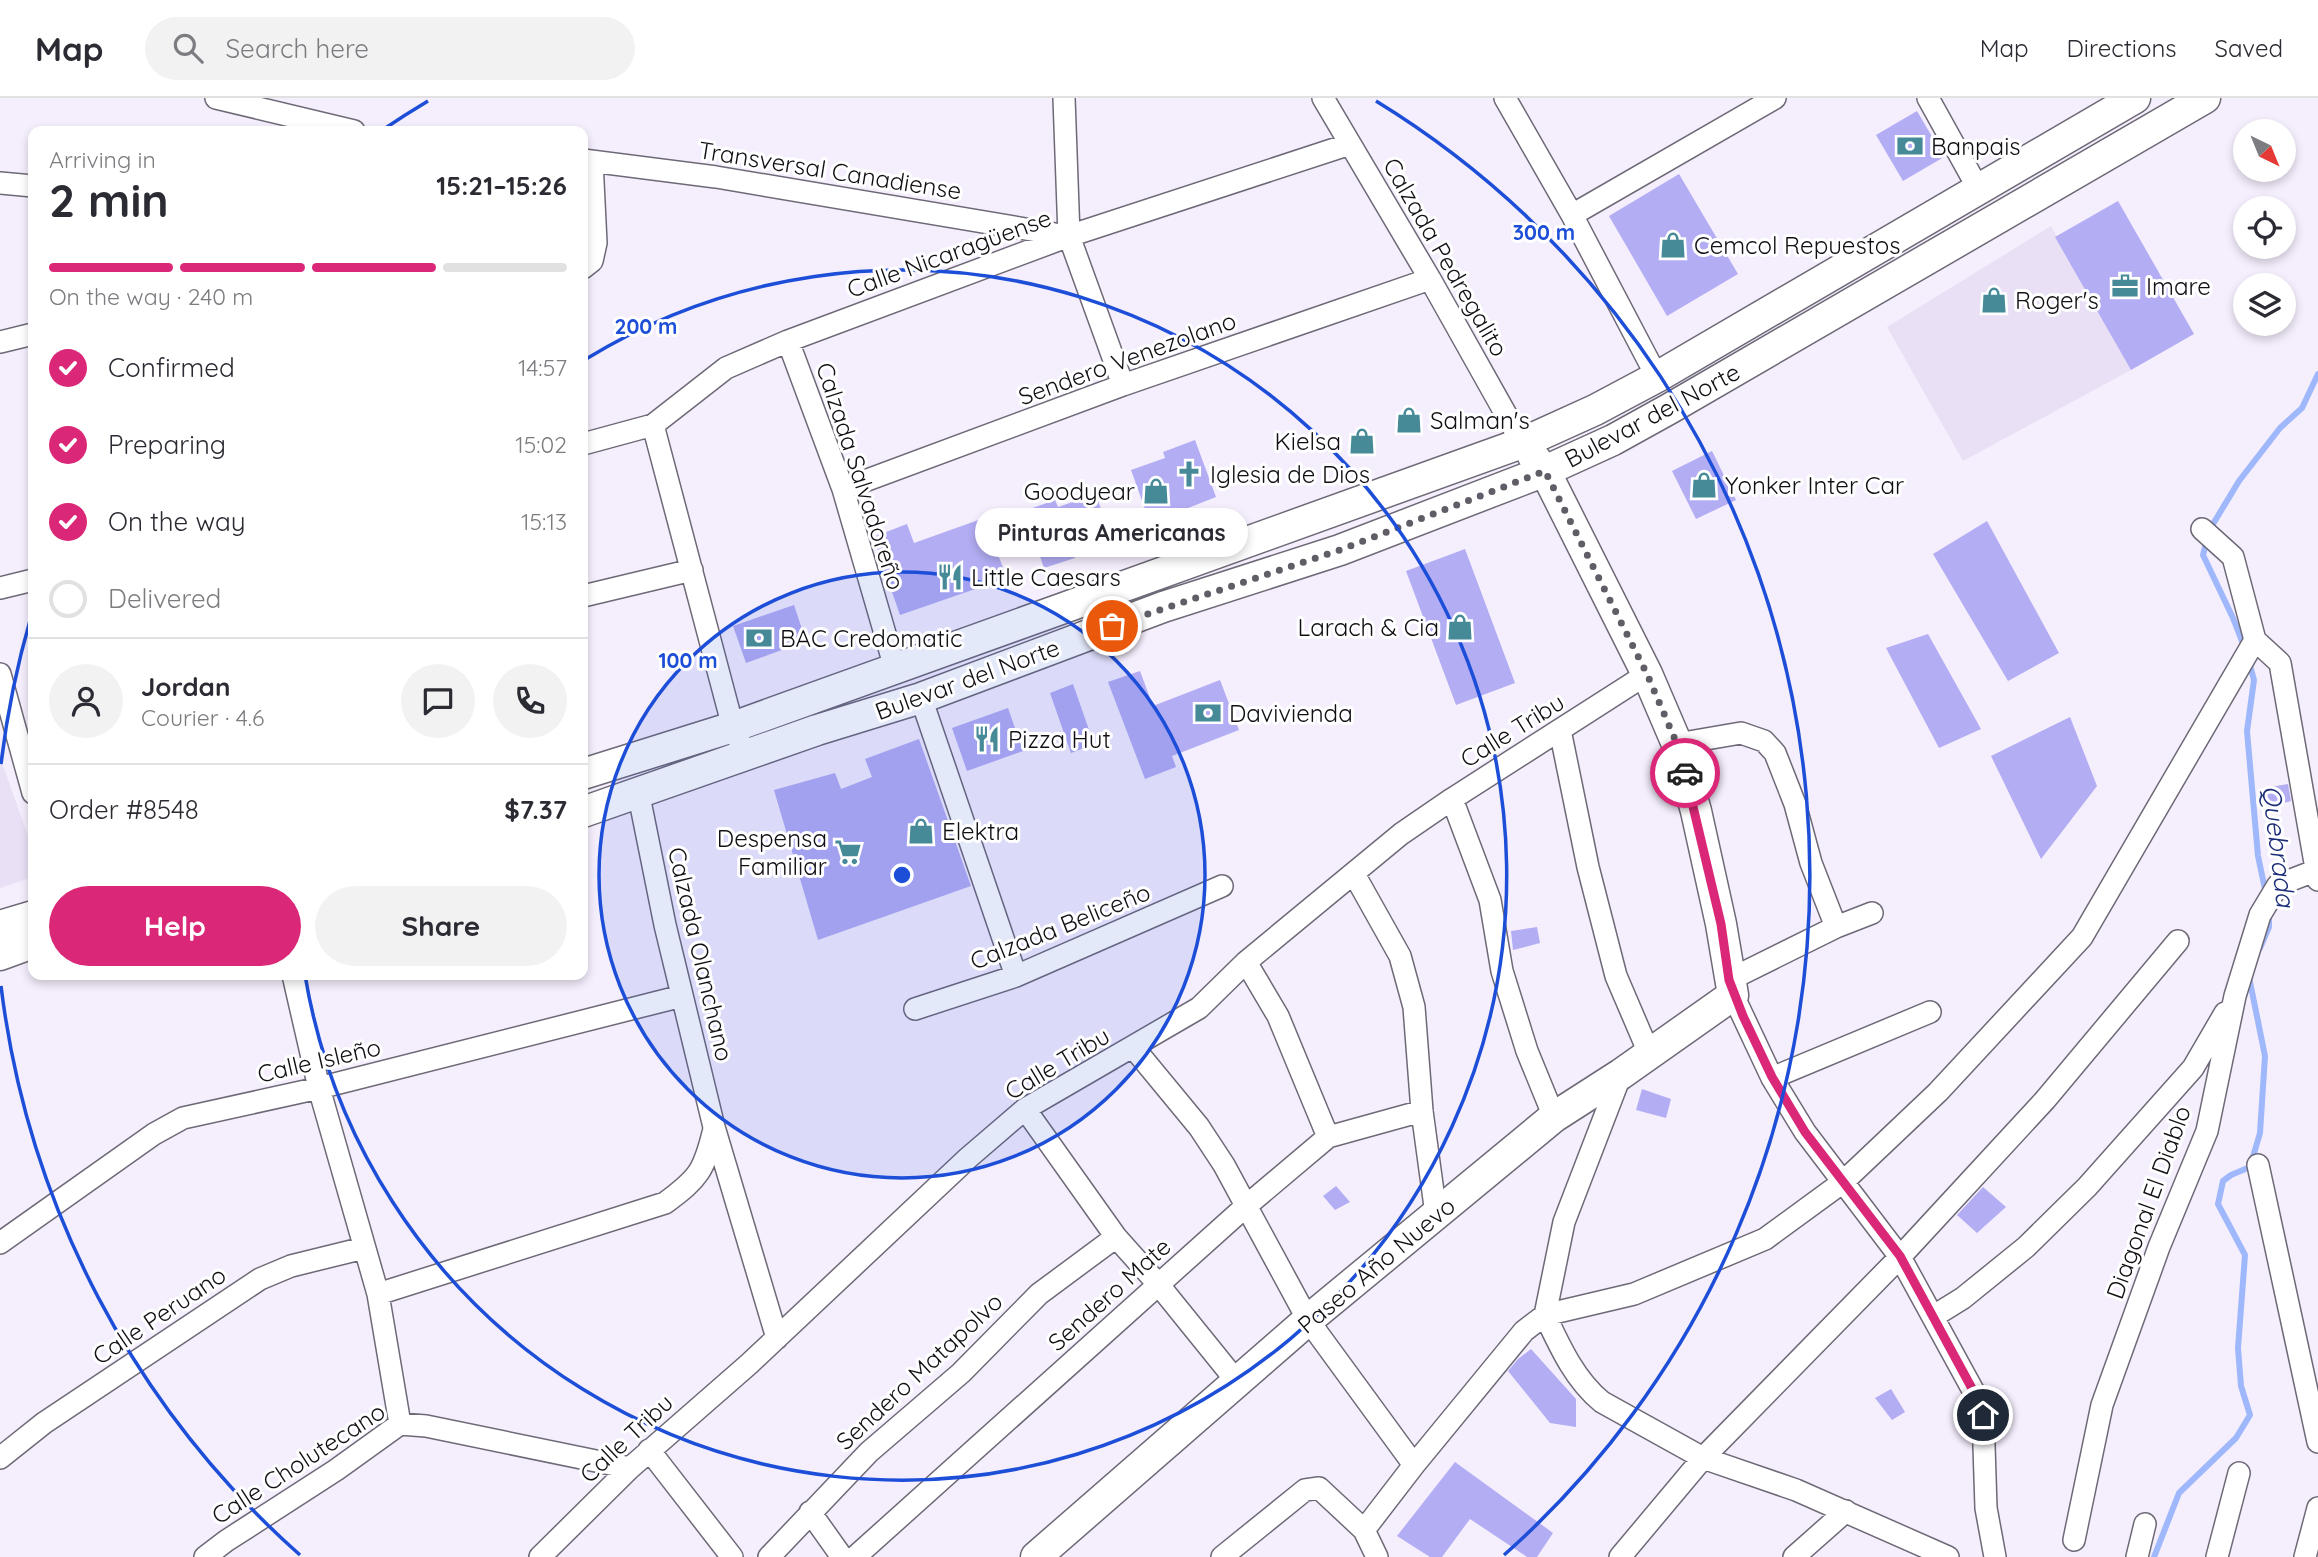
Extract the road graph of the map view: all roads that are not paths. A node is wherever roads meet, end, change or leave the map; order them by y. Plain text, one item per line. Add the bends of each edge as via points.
1 (216, 98) edge
2 (1064, 98) edge
3 (1323, 98) edge
4 (1505, 98) edge
5 (1775, 98) edge
6 (1928, 98) edge
7 (2135, 98) edge
8 (2205, 98) edge
9 (301, 126) edge
10 (1350, 144) junction
11 (588, 161) edge
12 (0, 183) edge
13 (28, 186) edge
14 (1979, 190) junction
15 (1573, 215) junction
16 (1069, 236) junction
17 (588, 264) edge
18 (1430, 279) junction
19 (28, 335) edge
20 (788, 341) junction
21 (0, 342) edge
22 (1657, 377) junction
23 (1123, 385) junction
24 (653, 425) junction
25 (588, 443) edge
26 (1522, 443) junction
27 (1545, 471) junction
28 (842, 489) junction
29 (2208, 534) dead end
30 (692, 570) junction
31 (28, 581) edge
32 (0, 588) edge
33 (588, 595) edge
34 (2248, 651) junction
35 (895, 668) junction
36 (0, 674) edge
37 (1647, 674) junction
38 (920, 698) junction
39 (733, 727) junction
40 (1560, 730) junction
41 (25, 731) edge
42 (1677, 744) junction
43 (28, 754) edge
44 (745, 755) junction
45 (588, 772) edge
46 (638, 792) junction
47 (1452, 799) junction
48 (588, 810) edge
49 (1354, 874) junction
50 (2317, 875) edge
51 (1223, 886) dead end
52 (1872, 912) dead end
53 (28, 918) edge
54 (0, 926) edge
55 (1836, 927) junction
56 (2178, 940) dead end
57 (28, 945) edge
58 (0, 955) edge
59 (1246, 962) junction
60 (1016, 976) junction
61 (294, 980) edge
62 (1731, 988) junction
63 (682, 996) junction
64 (2235, 996) junction
65 (915, 1009) dead end
66 (1930, 1012) dead end
67 (1133, 1048) junction
68 (1649, 1053) junction
69 (1621, 1074) junction
70 (1772, 1077) junction
71 (319, 1088) junction
72 (1025, 1109) junction
73 (1422, 1111) junction
74 (1554, 1117) junction
75 (714, 1127) junction
76 (1328, 1137) junction
77 (2258, 1166) dead end
78 (1843, 1182) junction
79 (1245, 1207) junction
80 (1436, 1214) junction
81 (1116, 1237) junction
82 (0, 1244) edge
83 (364, 1248) junction
84 (1900, 1256) junction
85 (1158, 1284) junction
86 (378, 1294) junction
87 (1545, 1315) junction
88 (1934, 1316) junction
89 (1308, 1320) junction
90 (777, 1338) junction
91 (1238, 1383) junction
92 (400, 1424) junction
93 (2318, 1443) edge
94 (649, 1450) junction
95 (0, 1458) edge
96 (1703, 1458) junction
97 (1414, 1465) junction
98 (630, 1468) junction
99 (2239, 1473) dead end
100 (2318, 1508) edge
101 (1846, 1511) junction
102 (810, 1512) junction
103 (2144, 1524) dead end
104 (1364, 1530) junction
105 (2074, 1540) dead end
106 (205, 1557) edge
107 (540, 1557) edge
108 (732, 1557) edge
109 (769, 1557) edge
110 (842, 1557) edge
111 (855, 1557) edge
112 (1036, 1557) edge
113 (1222, 1557) edge
114 (1377, 1557) edge
115 (1620, 1557) edge
116 (1794, 1557) edge
117 (1948, 1557) edge
118 (1995, 1557) edge
119 (2137, 1557) edge
120 (2217, 1557) edge
121 (2305, 1557) edge

1 - 9 street
2 - 16 street
3 - 10 street, Calzada Pedregalito
4 - 15 street
5 - 15 street
6 - 14 street
7 - 14 main road, Bulevar del Norte
8 - 27 main road, Bulevar del Norte via 1669,409
10 - 16 street, Calle Nicaragüense
10 - 18 street, Calzada Pedregalito
11 - 16 street, Transversal Canadiense via 716,177
11 - 17 street via 596,243
12 - 13 street
14 - 22 main road, Bulevar del Norte
15 - 22 street
16 - 20 street, Calle Nicaragüense
16 - 23 street
18 - 23 street, Sendero Venezolano
18 - 26 street, Calzada Pedregalito
19 - 21 street
20 - 24 street, Calle Nicaragüense via 726,368
20 - 28 street, Calzada Salvadoreño
22 - 26 main road, Bulevar del Norte
23 - 28 street, Sendero Venezolano
24 - 25 street, Calle Nicaragüense
24 - 30 street
26 - 27 main road
26 - 35 main road, Bulevar del Norte
27 - 37 main road
27 - 38 main road, Bulevar del Norte via 1340,550 1163,607
28 - 35 street, Calzada Salvadoreño
29 - 34 street via 2232,557
30 - 33 street
30 - 39 street
31 - 32 street
34 - 50 street via 2280,663
34 - 78 street via 2082,937 1938,1092
35 - 39 main road, Bulevar del Norte
36 - 41 street
37 - 40 street, Calle Tribu
37 - 42 main road
38 - 44 main road, Bulevar del Norte
38 - 60 street
39 - 44 street
39 - 45 main road, Bulevar del Norte
40 - 47 street, Calle Tribu
40 - 68 street via 1616,976
41 - 43 street
42 - 55 street via 1741,733 1763,741 1775,753
42 - 62 main road via 1721,924
44 - 46 main road, Bulevar del Norte
46 - 48 main road, Bulevar del Norte
46 - 63 street, Calzada Olanchano
47 - 49 street, Calle Tribu
47 - 74 street via 1490,900 1502,971 1527,1051
49 - 59 street, Calle Tribu
49 - 73 street via 1400,956 1414,1007
50 - 64 street, Diagonal El Diablo via 2278,885 2260,915
51 - 60 street, Calzada Beliceño
52 - 55 street, Paseo Año Nuevo
53 - 54 main road
55 - 62 street, Paseo Año Nuevo
56 - 84 street via 2045,1100
57 - 58 main road
59 - 67 street, Calle Tribu via 1199,1008
59 - 76 street via 1278,1016
60 - 65 street, Calzada Beliceño
61 - 71 street
62 - 68 main road, Paseo Año Nuevo
62 - 70 street
63 - 71 street, Calle Isleño
63 - 75 street, Calzada Olanchano
64 - 88 street via 2193,1068 2087,1187 2026,1247 1964,1298
64 - 105 street, Diagonal El Diablo via 2207,1131 2102,1405
66 - 70 street
67 - 72 street, Calle Tribu
67 - 79 street via 1199,1127
68 - 69 main road, Paseo Año Nuevo
69 - 74 main road, Paseo Año Nuevo
69 - 87 street via 1564,1222
70 - 78 street
71 - 82 street, Calle Isleño via 183,1118
71 - 83 street
72 - 81 street
72 - 90 street, Calle Tribu
73 - 76 street, Sendero Mate
73 - 80 street
74 - 80 main road, Paseo Año Nuevo
75 - 86 street via 707,1157 692,1183 665,1203
75 - 90 street, Calzada Olanchano
76 - 79 street, Sendero Mate
77 - 93 street
78 - 84 street
78 - 87 street via 1765,1240 1634,1294
79 - 85 street, Sendero Mate
79 - 89 street
80 - 89 main road, Paseo Año Nuevo
81 - 85 street
81 - 102 street, Sendero Matapolvo via 1039,1294
83 - 86 street
83 - 95 street, Calle Peruano via 291,1266 260,1279 44,1423
84 - 88 street
84 - 96 street
85 - 91 street
85 - 111 street, Sendero Mate
86 - 92 street
87 - 96 street via 1588,1391
87 - 97 street via 1524,1331
88 - 118 street via 1983,1415 1986,1508
89 - 91 main road, Paseo Año Nuevo
89 - 97 street
90 - 94 street, Calle Tribu
91 - 112 main road, Paseo Año Nuevo
92 - 98 street, Calle Cholutecano
92 - 106 street, Calle Cholutecano
94 - 98 street, Calle Tribu
94 - 108 street
96 - 101 street
96 - 115 street
97 - 104 street
98 - 107 street, Calle Tribu
99 - 120 street
100 - 121 street
101 - 116 street
101 - 117 street
102 - 109 street, Sendero Matapolvo
102 - 110 street
103 - 119 street
104 - 113 street via 1319,1488 1305,1490
104 - 114 street

